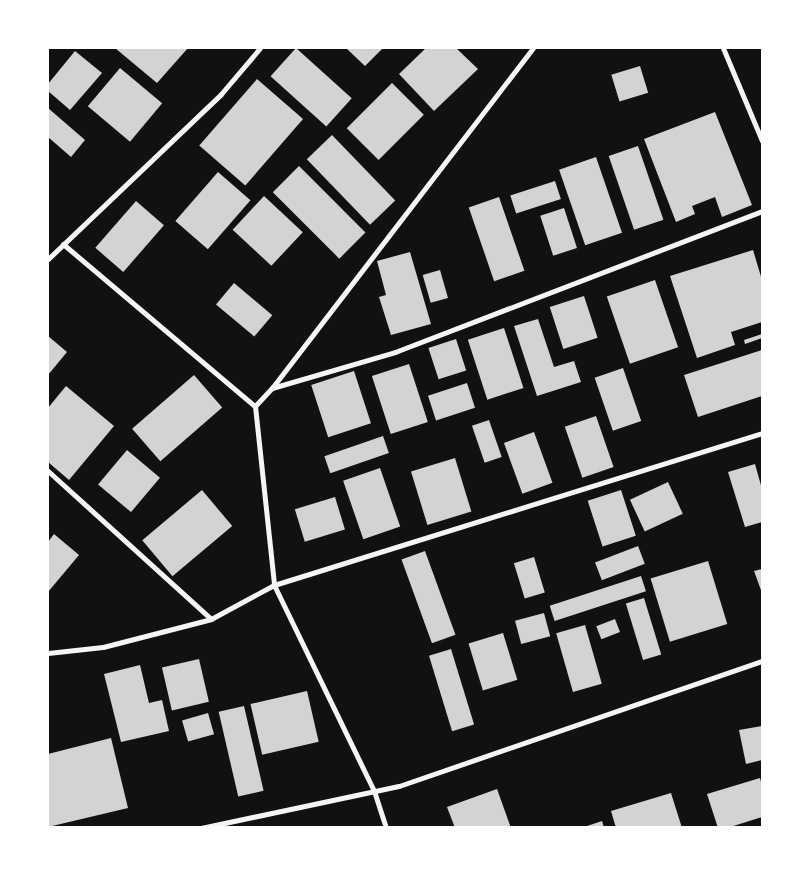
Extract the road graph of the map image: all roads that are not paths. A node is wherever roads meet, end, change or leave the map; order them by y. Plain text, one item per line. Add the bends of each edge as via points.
1 (260, 48) edge
2 (533, 48) edge
3 (723, 48) edge
4 (762, 141) edge
5 (762, 210) edge
6 (63, 244) junction
7 (48, 259) edge
8 (272, 388) junction
9 (256, 406) junction
10 (762, 433) edge
11 (48, 471) edge
12 (274, 585) junction
13 (211, 619) junction
14 (48, 653) edge
15 (762, 661) edge
16 (374, 792) junction
17 (200, 828) edge
18 (386, 828) edge

1 - 6 street via 221,94
2 - 8 street
3 - 4 street
5 - 8 street via 395,352
6 - 7 street
6 - 9 street
8 - 9 street
9 - 12 street
10 - 12 street
11 - 13 street
12 - 13 street
12 - 16 street
13 - 14 street via 103,647
15 - 16 street
16 - 17 street
16 - 18 street

